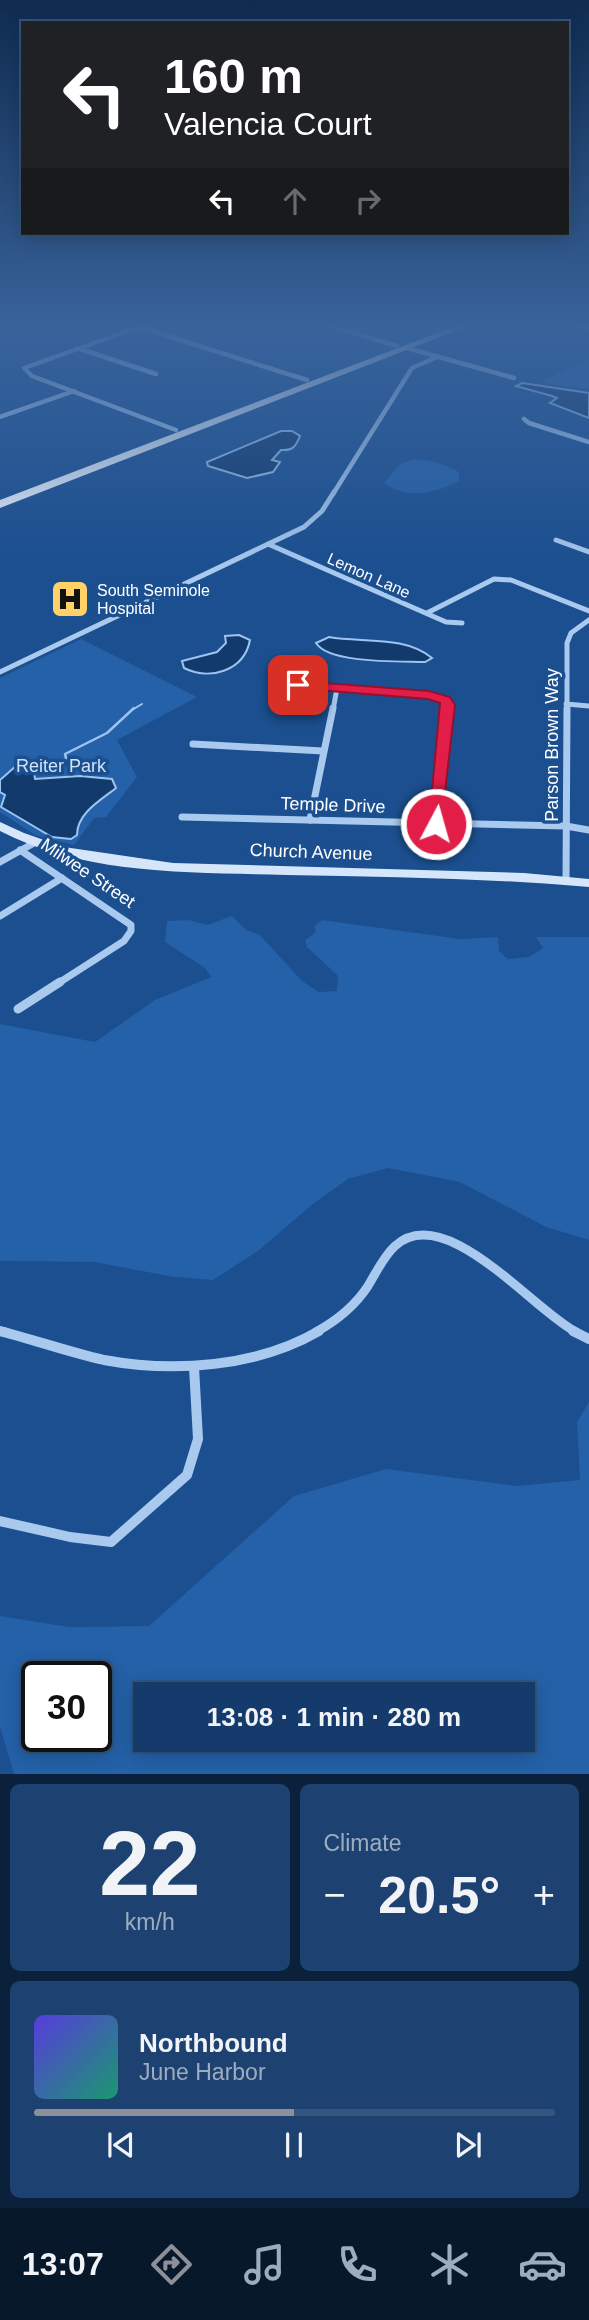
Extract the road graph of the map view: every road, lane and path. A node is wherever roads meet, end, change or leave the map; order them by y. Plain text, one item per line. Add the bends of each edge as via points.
1 (32, 406) edge
2 (114, 406) edge
3 (243, 406) edge
4 (247, 406) edge
5 (388, 406) edge
6 (0, 417) edge
7 (524, 419) dead end
8 (181, 431) junction
9 (589, 442) edge
10 (0, 497) edge
11 (0, 504) edge
12 (556, 540) dead end
13 (268, 544) junction
14 (589, 552) edge
15 (589, 611) edge
16 (427, 613) junction
17 (589, 620) edge
18 (462, 623) dead end
19 (0, 671) edge
20 (298, 685) dead end
21 (337, 688) junction
22 (566, 704) junction
23 (589, 706) edge
24 (194, 744) dead end
25 (323, 751) junction
26 (182, 817) dead end
27 (310, 820) junction
28 (436, 824) junction
29 (0, 826) edge
30 (566, 826) junction
31 (589, 830) edge
32 (34, 843) junction
33 (20, 850) junction
34 (0, 862) edge
35 (62, 878) junction
36 (566, 880) junction
37 (589, 883) edge
38 (0, 916) edge
39 (18, 1009) dead end
40 (0, 1331) edge
41 (589, 1339) edge
42 (194, 1367) junction
43 (0, 1521) edge

1 - 6 street
2 - 8 street
3 - 8 main road
4 - 8 main road
5 - 13 street via 322,511 304,527
7 - 9 street
8 - 10 main road
8 - 11 main road
12 - 14 street
13 - 16 street, Lemon Lane
13 - 19 street
15 - 16 street via 511,580 494,579
16 - 18 street, Lemon Lane
17 - 22 street, Parson Brown Way via 568,637
20 - 21 street
21 - 25 street
21 - 28 street via 429,695 449,705
22 - 23 street
22 - 30 street, Parson Brown Way
24 - 25 street
25 - 27 street
26 - 27 street, Temple Drive
27 - 28 street, Temple Drive
28 - 30 street, Temple Drive
29 - 32 street, Milwee Street
30 - 31 street, Temple Drive
30 - 36 street, Parson Brown Way
32 - 33 street
32 - 36 street, Church Avenue via 173,867
33 - 34 street
33 - 35 street, Milwee Street
35 - 38 street
35 - 39 street, Milwee Street via 126,920 131,931 124,941
36 - 37 street, Church Avenue
40 - 42 street via 118,1362
41 - 42 street via 563,1326 504,1274 468,1250 429,1235 410,1237 392,1248 361,1296 314,1334 245,1359
42 - 43 street via 198,1439 187,1475 111,1542

